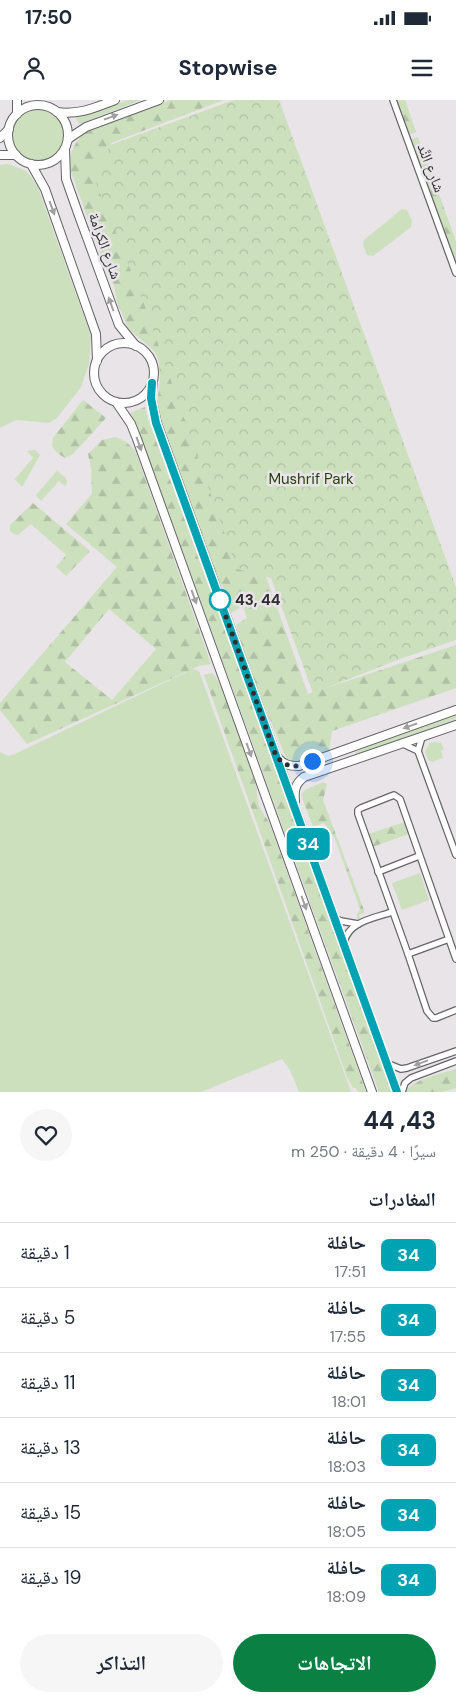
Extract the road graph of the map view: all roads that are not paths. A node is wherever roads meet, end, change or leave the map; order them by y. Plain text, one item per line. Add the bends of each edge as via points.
1 (17, 100) edge
2 (39, 100) edge
3 (115, 100) edge
4 (159, 100) edge
5 (393, 100) edge
6 (49, 108) junction
7 (57, 112) junction
8 (17, 114) junction
9 (9, 129) junction
10 (0, 138) edge
11 (68, 139) junction
12 (65, 149) junction
13 (0, 155) edge
14 (16, 155) junction
15 (31, 164) junction
16 (456, 273) edge
17 (136, 346) junction
18 (96, 361) junction
19 (152, 383) junction
20 (116, 402) junction
21 (456, 710) edge
22 (456, 725) edge
23 (422, 737) junction
24 (403, 744) junction
25 (353, 746) junction
26 (418, 751) junction
27 (276, 756) junction
28 (356, 760) junction
29 (295, 805) junction
30 (456, 855) edge
31 (419, 856) junction
32 (378, 872) junction
33 (392, 912) junction
34 (333, 917) junction
35 (358, 924) junction
36 (449, 939) junction
37 (343, 945) junction
38 (408, 954) junction
39 (456, 959) edge
40 (456, 1010) edge
41 (456, 1051) edge
42 (456, 1062) edge
43 (386, 1063) junction
44 (372, 1092) edge
45 (397, 1092) edge
46 (402, 1092) edge

1 - 8 main road
2 - 6 main road
3 - 7 main road via 83,112
11 -> 4 main road via 86,127
5 - 16 street, شارع النَّد
6 - 7 main road
6 - 8 main road via 32,106
7 - 11 main road via 68,129
8 - 9 main road
9 - 10 main road
9 - 14 main road via 11,147
11 - 12 main road
12 - 15 main road via 51,163
17 -> 12 main road, شارع الكرامة via 119,325 85,232 66,179
13 - 14 main road
14 - 15 main road
15 -> 18 main road via 45,189 96,334
17 - 18 main road via 113,345
17 - 19 main road via 143,349 152,361
18 - 20 main road via 94,376 97,385 101,392
19 - 20 main road via 142,397 125,403
19 - 27 main road via 156,423
20 -> 44 main road via 137,439
21 -> 25 main road
22 - 23 main road
23 - 24 main road
23 - 26 street
24 - 26 street
24 - 28 main road
25 - 27 main road via 299,766 283,763
25 - 28 main road via 350,755
26 - 30 street
27 - 29 main road
28 - 29 main road via 298,781
29 - 34 main road
31 - 32 street
31 - 32 street via 397,796 360,808 358,814
31 - 36 street
32 - 33 street
33 - 35 street
33 - 38 street
34 - 35 street
34 - 37 main road
35 - 37 street via 348,933
36 - 38 street
36 - 39 street
37 - 43 main road
38 - 40 street via 432,1018
41 -> 43 street via 407,1068
42 - 46 street via 410,1078
43 - 45 main road

